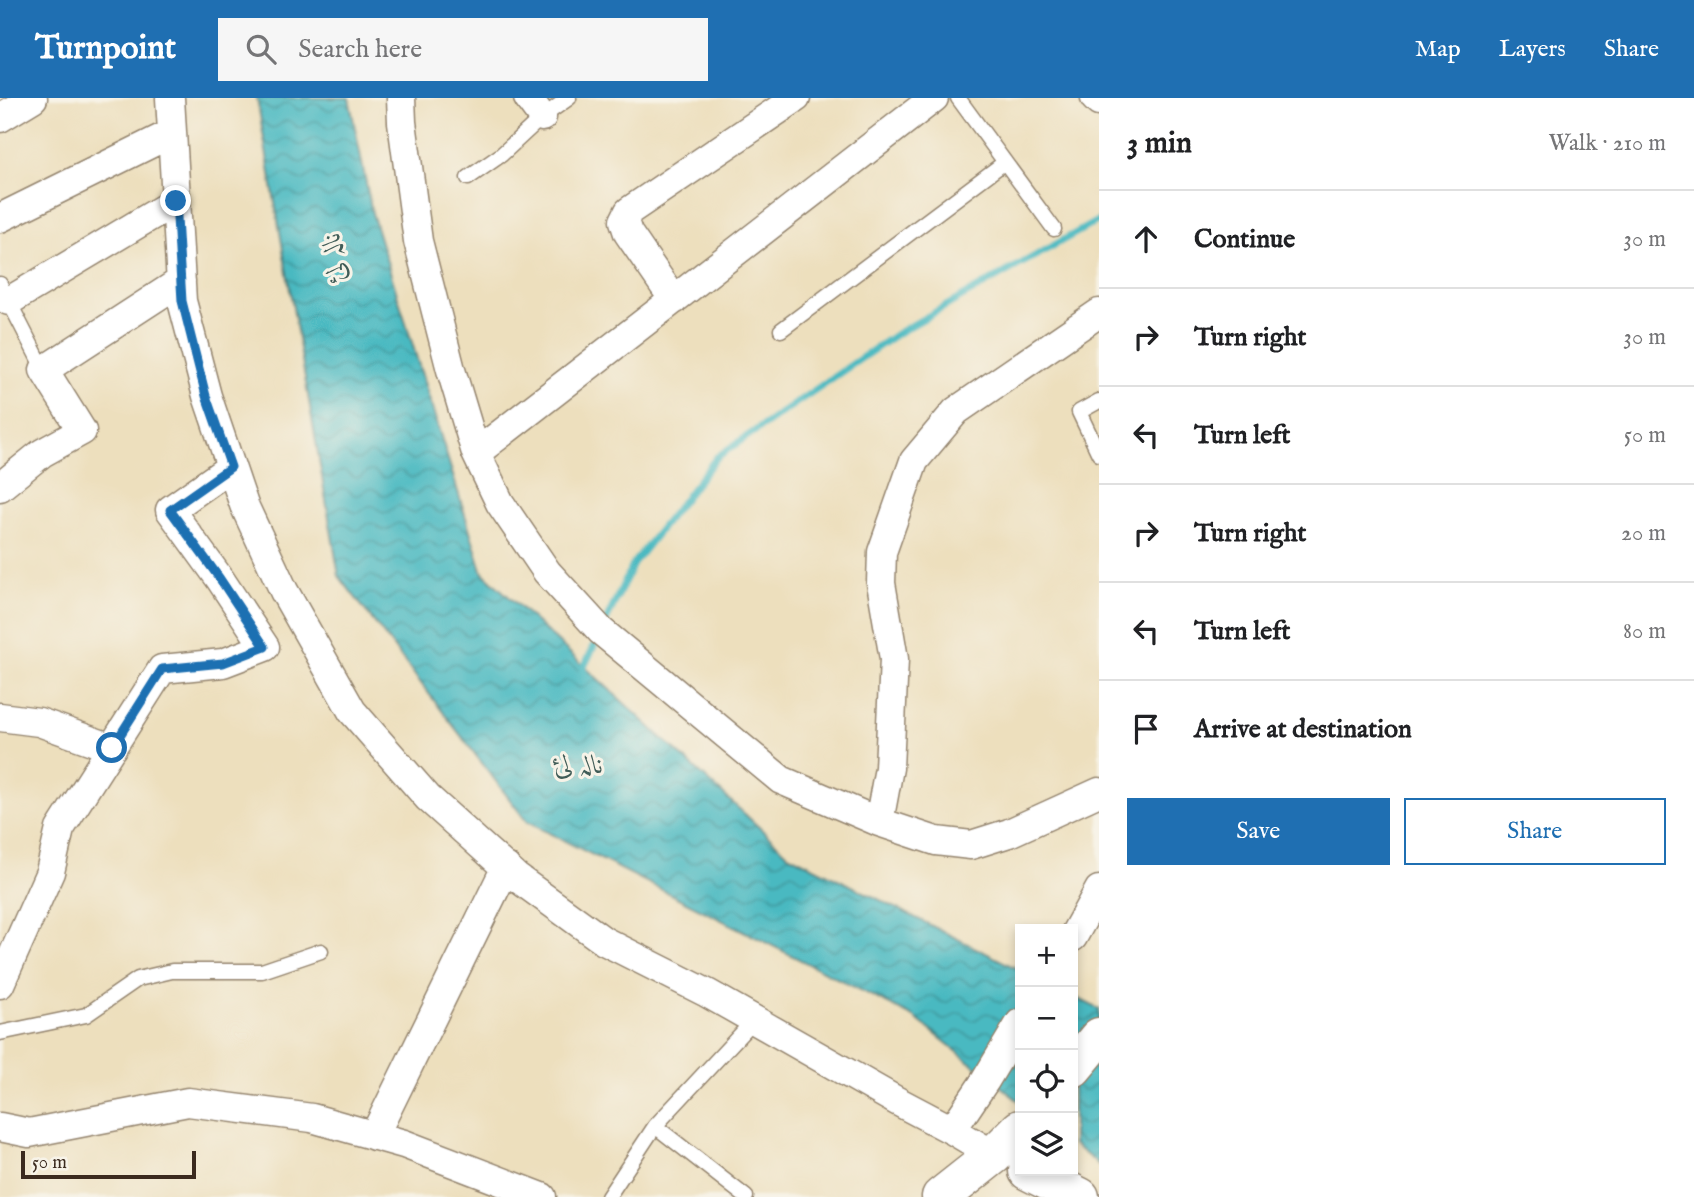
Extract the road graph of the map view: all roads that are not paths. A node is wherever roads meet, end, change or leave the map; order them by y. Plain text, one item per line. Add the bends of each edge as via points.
1 (33, 98) edge
2 (170, 98) edge
3 (401, 98) edge
4 (569, 98) edge
5 (796, 98) edge
6 (934, 98) edge
7 (958, 98) edge
8 (535, 107) edge
9 (760, 108) edge
10 (0, 118) edge
11 (172, 133) junction
12 (1006, 162) junction
13 (468, 178) dead end
14 (176, 201) junction
15 (0, 218) edge
16 (1054, 229) dead end
17 (181, 281) junction
18 (5, 293) edge
19 (674, 300) junction
20 (1099, 313) edge
21 (781, 330) dead end
22 (44, 370) junction
23 (1099, 401) edge
24 (476, 453) junction
25 (1099, 454) edge
26 (231, 467) junction
27 (0, 487) edge
28 (0, 716) edge
29 (112, 748) junction
30 (1099, 792) edge
31 (879, 822) junction
32 (506, 867) junction
33 (1099, 890) edge
34 (1079, 927) edge
35 (321, 951) dead end
36 (0, 984) edge
37 (754, 1020) junction
38 (1015, 1031) edge
39 (0, 1033) edge
40 (1099, 1037) edge
41 (1078, 1062) edge
42 (655, 1126) junction
43 (0, 1127) edge
44 (952, 1130) junction
45 (374, 1136) junction
46 (1013, 1146) edge
47 (1038, 1176) edge
48 (542, 1197) edge
49 (608, 1197) edge
50 (746, 1197) edge
51 (942, 1197) edge
52 (1080, 1197) edge

1 - 10 street
2 - 11 street
3 - 24 street via 418,241
4 - 8 lane
5 - 9 street
6 - 19 street
7 - 12 lane
8 - 13 lane via 502,155
9 - 19 street via 629,211 624,221
11 - 14 street
11 - 15 street
12 - 16 lane
12 - 21 lane
14 - 17 street
14 - 18 street
17 - 22 street
17 - 26 street via 206,396
18 - 22 lane
19 - 24 street
20 - 31 street via 956,411 914,461 882,552 881,583 894,659 889,768
22 - 27 street via 82,431 41,453
23 - 25 lane via 1079,412
24 - 31 street via 500,503 547,572 601,631 781,780
26 - 29 street via 170,510 265,647 223,663 162,669
26 - 32 street via 284,591 352,711 428,798
28 - 29 street via 39,722
29 - 36 street via 60,829 50,872
30 - 31 street via 971,845 936,841
32 - 37 street via 604,941
32 - 45 street
33 - 34 street
35 - 39 lane via 262,971 172,971 138,978 86,1015
37 - 42 lane
37 - 44 street
38 - 44 street
40 - 41 main road
42 - 49 lane
42 - 50 lane
43 - 45 street via 29,1133 188,1102 312,1118
44 - 46 street
45 - 48 street
46 - 51 main road
47 - 52 main road

